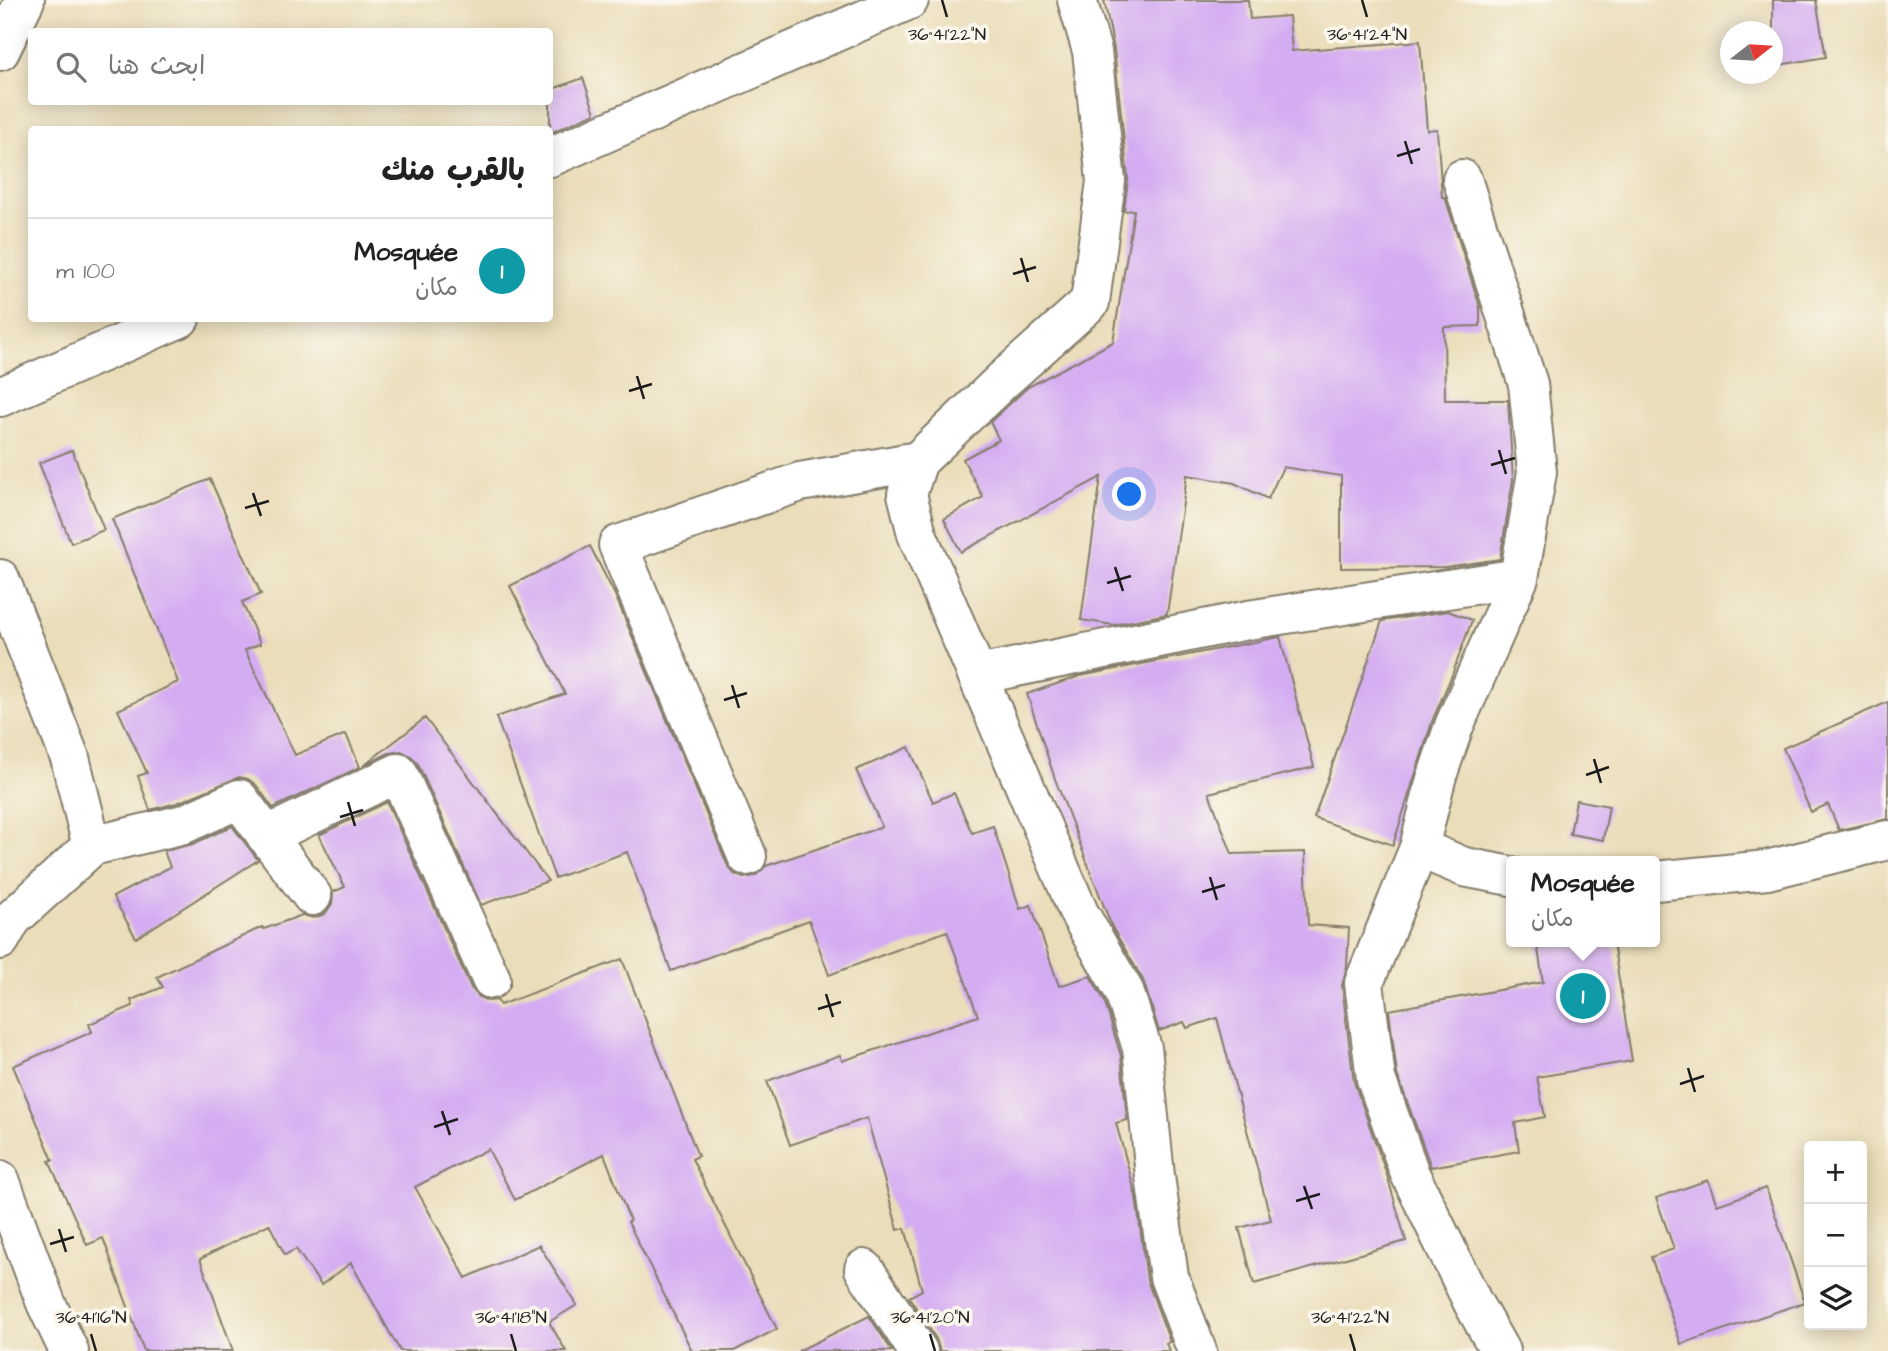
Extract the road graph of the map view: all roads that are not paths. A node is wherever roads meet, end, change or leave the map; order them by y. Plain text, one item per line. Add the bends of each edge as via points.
1 (25, 0) edge
2 (909, 0) edge
3 (1077, 0) edge
4 (0, 51) edge
5 (553, 156) edge
6 (1462, 179) dead end
7 (171, 322) edge
8 (0, 397) edge
9 (919, 461) junction
10 (1519, 578) junction
11 (0, 579) edge
12 (977, 675) junction
13 (267, 836) junction
14 (1888, 840) edge
15 (92, 846) junction
16 (1419, 848) junction
17 (747, 856) dead end
18 (1506, 875) edge
19 (1660, 881) edge
20 (312, 896) dead end
21 (0, 940) edge
22 (491, 979) dead end
23 (0, 1180) edge
24 (864, 1269) dead end
25 (69, 1351) edge
26 (918, 1351) edge
27 (1197, 1351) edge
28 (1500, 1351) edge

1 - 4 street
2 - 5 street
3 - 9 street via 1091,51 1106,181 1090,302
6 - 10 street via 1528,384 1537,472
7 - 8 street
9 - 12 street via 907,494 917,534
9 - 17 street via 800,482 618,545
10 - 12 street via 1248,620
10 - 16 street via 1454,726
11 - 15 street via 70,758
12 - 27 street via 1079,914 1124,991 1142,1048 1169,1276
13 - 15 street via 239,799 184,824
13 - 20 street
13 - 22 street via 398,773
14 - 19 street via 1767,870
15 - 21 street via 12,919
16 - 18 street via 1464,867
16 - 28 street via 1364,983 1376,1079 1410,1174
23 - 25 street
24 - 26 street

